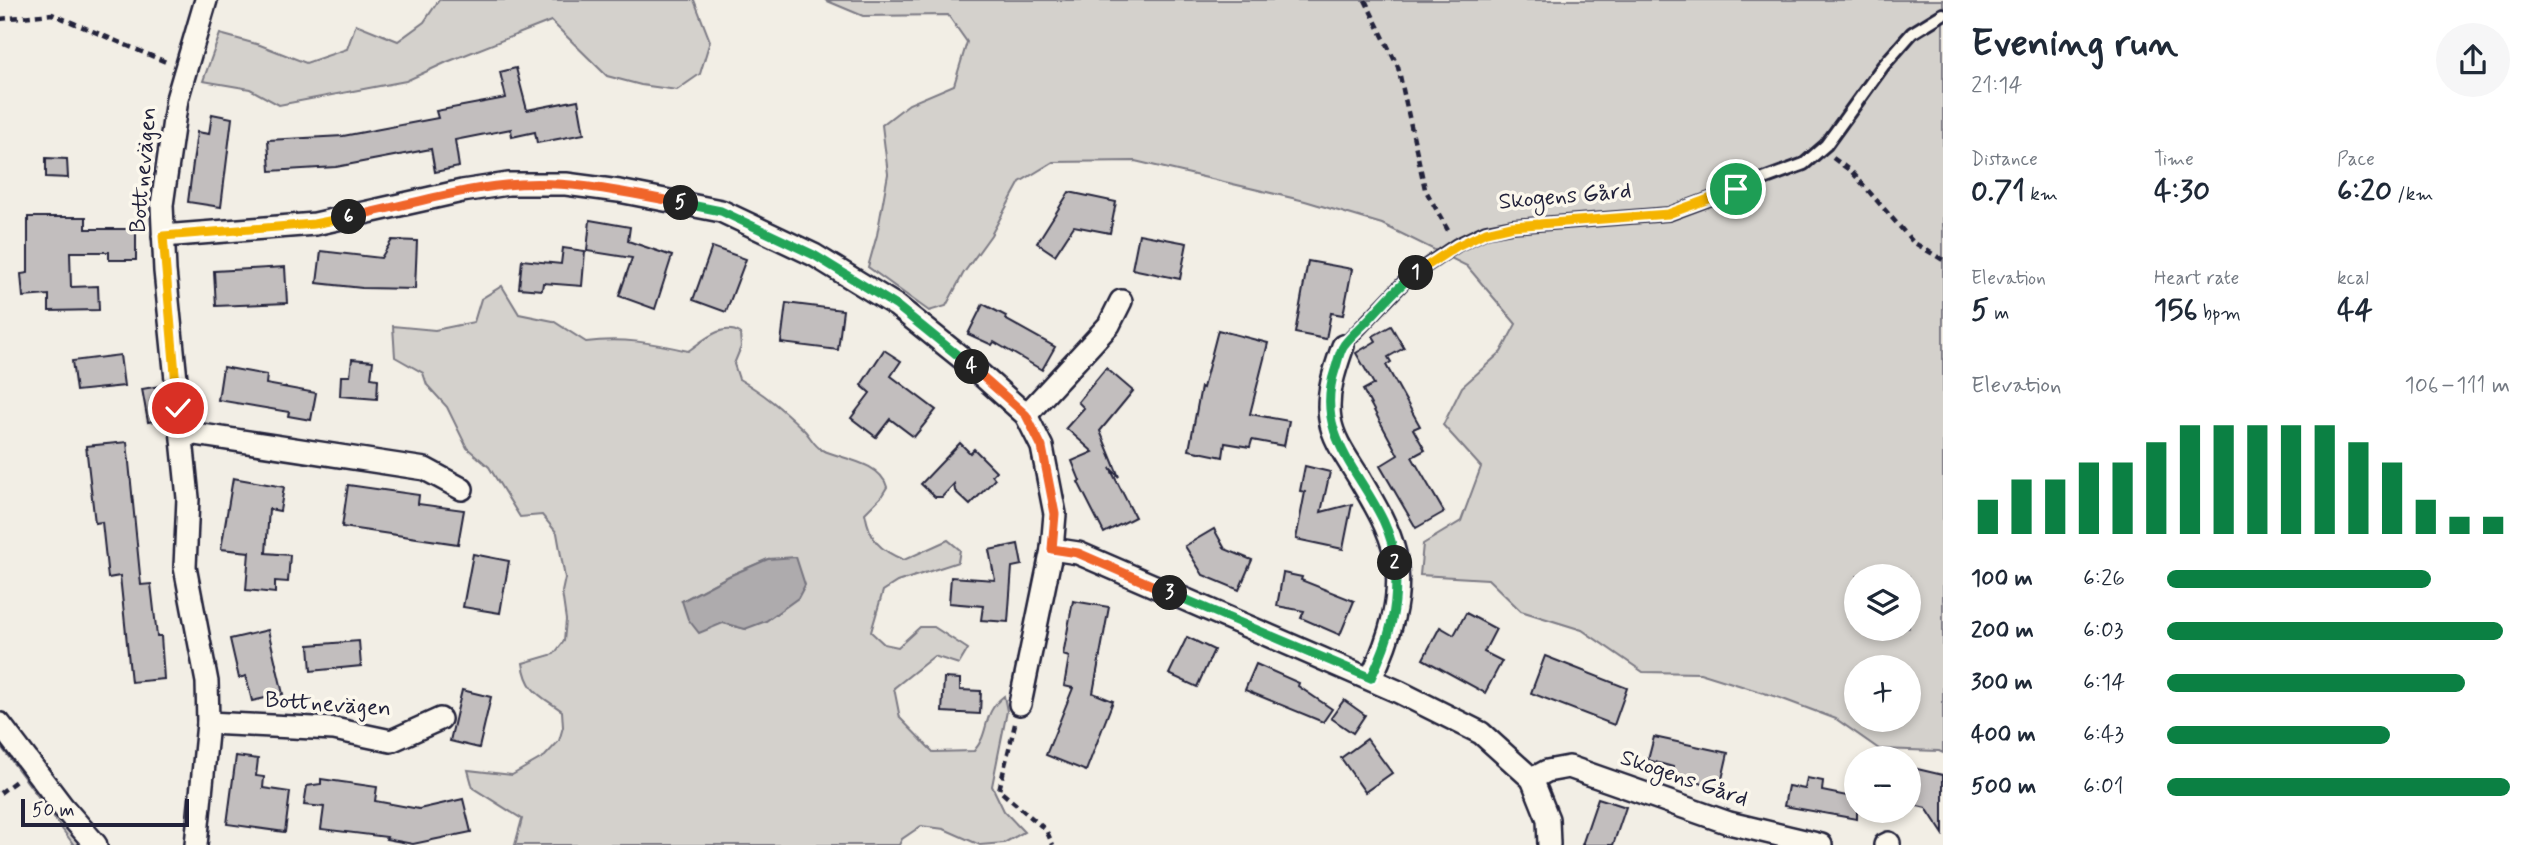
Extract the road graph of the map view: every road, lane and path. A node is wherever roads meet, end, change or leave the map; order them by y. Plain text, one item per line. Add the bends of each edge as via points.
1 (206, 0) edge
2 (1365, 0) edge
3 (1943, 14) edge
4 (0, 19) edge
5 (186, 71) junction
6 (1821, 149) junction
7 (163, 236) junction
8 (1457, 246) junction
9 (1943, 260) edge
10 (1121, 301) dead end
11 (1343, 346) joint
12 (1026, 415) junction
13 (182, 432) junction
14 (462, 489) dead end
15 (1052, 549) junction
16 (1371, 678) junction
17 (1020, 704) joint
18 (440, 719) dead end
19 (208, 723) junction
20 (0, 724) edge
21 (1532, 779) junction
22 (16, 781) dead end
23 (0, 793) edge
24 (96, 845) edge
25 (197, 845) edge
26 (1053, 845) edge
27 (1549, 845) edge
28 (1821, 845) edge

1 - 5 street, Bottnevägen
2 - 8 path via 1398,67 1425,189
3 - 6 lane, Skogens Gård via 1912,33
4 - 5 path via 52,14
5 - 7 street, Bottnevägen via 162,205
6 - 8 lane, Skogens Gård via 1804,164 1668,214 1512,226
6 - 9 path via 1852,172 1913,242
7 - 12 street via 314,224 508,184 566,184 721,211 814,255 897,306
7 - 13 street, Bottnevägen
8 - 11 lane, Skogens Gård via 1408,278
10 - 12 street via 1109,325
11 - 16 street, Skogens Gård via 1332,379 1330,421 1379,512 1395,553 1398,594
12 - 15 street via 1042,447 1055,514
13 - 14 street via 425,469
13 - 19 street, Bottnevägen via 188,498 185,567 207,682
15 - 16 street via 1078,553
15 - 17 street
16 - 21 street via 1481,733
17 - 26 path via 999,790 1046,830
18 - 19 street, Bottnevägen via 391,741 334,729
19 - 25 street, Bottnevägen
20 - 24 street
21 - 27 street via 1548,819
21 - 28 street, Skogens Gård via 1569,767 1729,823
22 - 23 path

